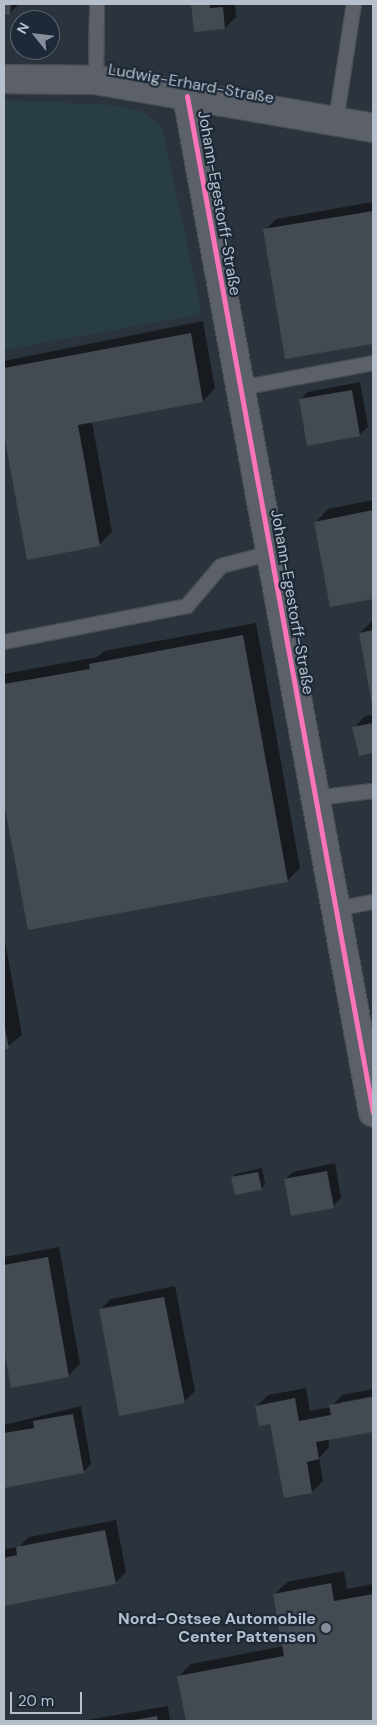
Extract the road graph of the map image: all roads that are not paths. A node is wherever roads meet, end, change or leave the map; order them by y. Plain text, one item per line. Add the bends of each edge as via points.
1 (97, 4) edge
2 (354, 4) edge
3 (4, 79) edge
4 (96, 80) junction
5 (187, 96) junction
6 (336, 121) junction
7 (373, 128) edge
8 (373, 363) edge
9 (240, 388) junction
10 (270, 553) junction
11 (4, 642) edge
12 (373, 791) edge
13 (316, 798) junction
14 (373, 902) edge
15 (336, 909) junction
16 (368, 1050) edge
17 (373, 1112) edge

1 - 4 lane
2 - 6 lane
3 - 4 street, Ludwig-Erhard-Straße
4 - 5 street, Ludwig-Erhard-Straße
5 - 6 street, Ludwig-Erhard-Straße
5 - 9 street, Johann-Egestorff-Straße
6 - 7 street, Ludwig-Erhard-Straße
8 - 9 lane
9 - 10 street, Johann-Egestorff-Straße
10 - 11 lane via 221,566 187,606
10 - 13 street, Johann-Egestorff-Straße
12 - 13 lane
13 - 15 street, Johann-Egestorff-Straße
14 - 15 lane
15 - 16 street, Johann-Egestorff-Straße
16 - 17 street, Johann-Egestorff-Straße

